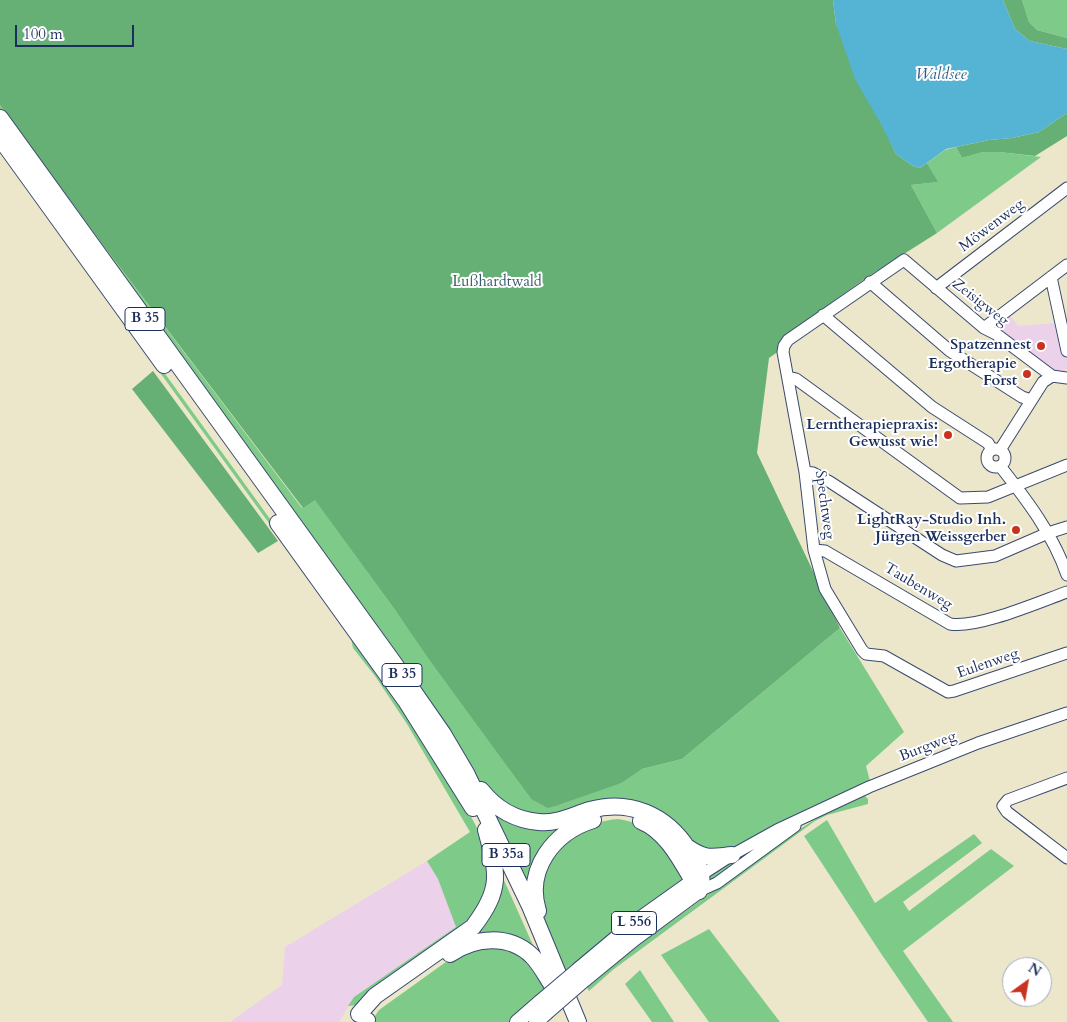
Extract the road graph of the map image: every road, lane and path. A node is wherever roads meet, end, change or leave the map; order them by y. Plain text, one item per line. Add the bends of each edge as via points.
1 (0, 118) edge
2 (0, 138) edge
3 (1067, 188) edge
4 (904, 260) joint
5 (1067, 265) edge
6 (1051, 276) junction
7 (870, 282) junction
8 (936, 288) junction
9 (823, 315) junction
10 (984, 328) junction
11 (1067, 351) edge
12 (1052, 376) junction
13 (788, 377) junction
14 (1067, 378) edge
15 (1031, 400) junction
16 (996, 450) junction
17 (1067, 465) edge
18 (804, 472) junction
19 (1016, 487) junction
20 (1067, 527) edge
21 (1048, 533) junction
22 (814, 550) junction
23 (1067, 575) edge
24 (1067, 592) edge
25 (866, 654) joint
26 (1067, 654) edge
27 (1067, 713) edge
28 (466, 773) junction
29 (1067, 778) edge
30 (805, 818) junction
31 (486, 830) junction
32 (687, 847) junction
33 (732, 855) junction
34 (1067, 858) edge
35 (698, 882) junction
36 (545, 939) junction
37 (554, 988) junction
38 (540, 1012) edge
39 (362, 1019) edge
40 (517, 1022) edge
41 (568, 1022) edge
42 (578, 1022) edge

1 - 28 highway, B 35 via 393,662
2 - 31 highway, B 35 via 382,667 433,742
3 - 8 street, Möwenweg
4 - 7 street, Spechtweg
4 - 8 street, Zeisigweg
5 - 6 street
6 - 10 street
6 - 11 street
7 - 9 street, Spechtweg
7 - 15 street via 950,351
8 - 10 street, Zeisigweg
9 - 13 street, Spechtweg via 784,346
9 - 16 street via 932,407
10 - 12 street, Zeisigweg
12 - 14 street, Zeisigweg
12 - 15 street via 1042,382
13 - 18 street, Spechtweg
13 - 19 street via 796,379 960,498 988,497
15 - 16 street
16 - 19 street via 987,457 989,463 1000,466
17 - 19 street
18 - 21 street via 830,482 956,561 995,556
18 - 22 street, Spechtweg
19 - 21 street
20 - 21 street
21 - 23 street
22 - 24 street, Taubenweg via 824,551 950,624 959,626 981,622
22 - 25 street, Spechtweg via 826,589
25 - 26 street, Eulenweg via 884,656 948,692
27 - 30 street, Burgweg via 917,767
28 - 32 highway, B 35 via 491,802 527,821 558,821 606,806 631,807 658,818
28 - 36 highway, B 35a
29 - 34 street via 1008,800 1003,806
30 - 33 street, Burgweg
30 - 35 street, Burgweg via 717,883
31 - 37 highway, B 35a via 523,906
31 - 39 highway, B 35 via 494,860 495,883 488,906 473,927 375,996
32 - 33 highway, B 35 via 708,857
32 - 35 highway, B 35 via 698,864
33 - 35 street, Burgweg
35 - 36 highway via 662,835 650,826 616,816 585,823 570,830 549,848 539,868 536,904
35 - 38 main road, L 556, bridge via 634,939 582,975
36 - 42 highway, B 35a
37 - 39 highway via 532,956 523,949 500,941 475,942 461,946
37 - 41 highway, B 35a
38 - 40 main road, L 556

